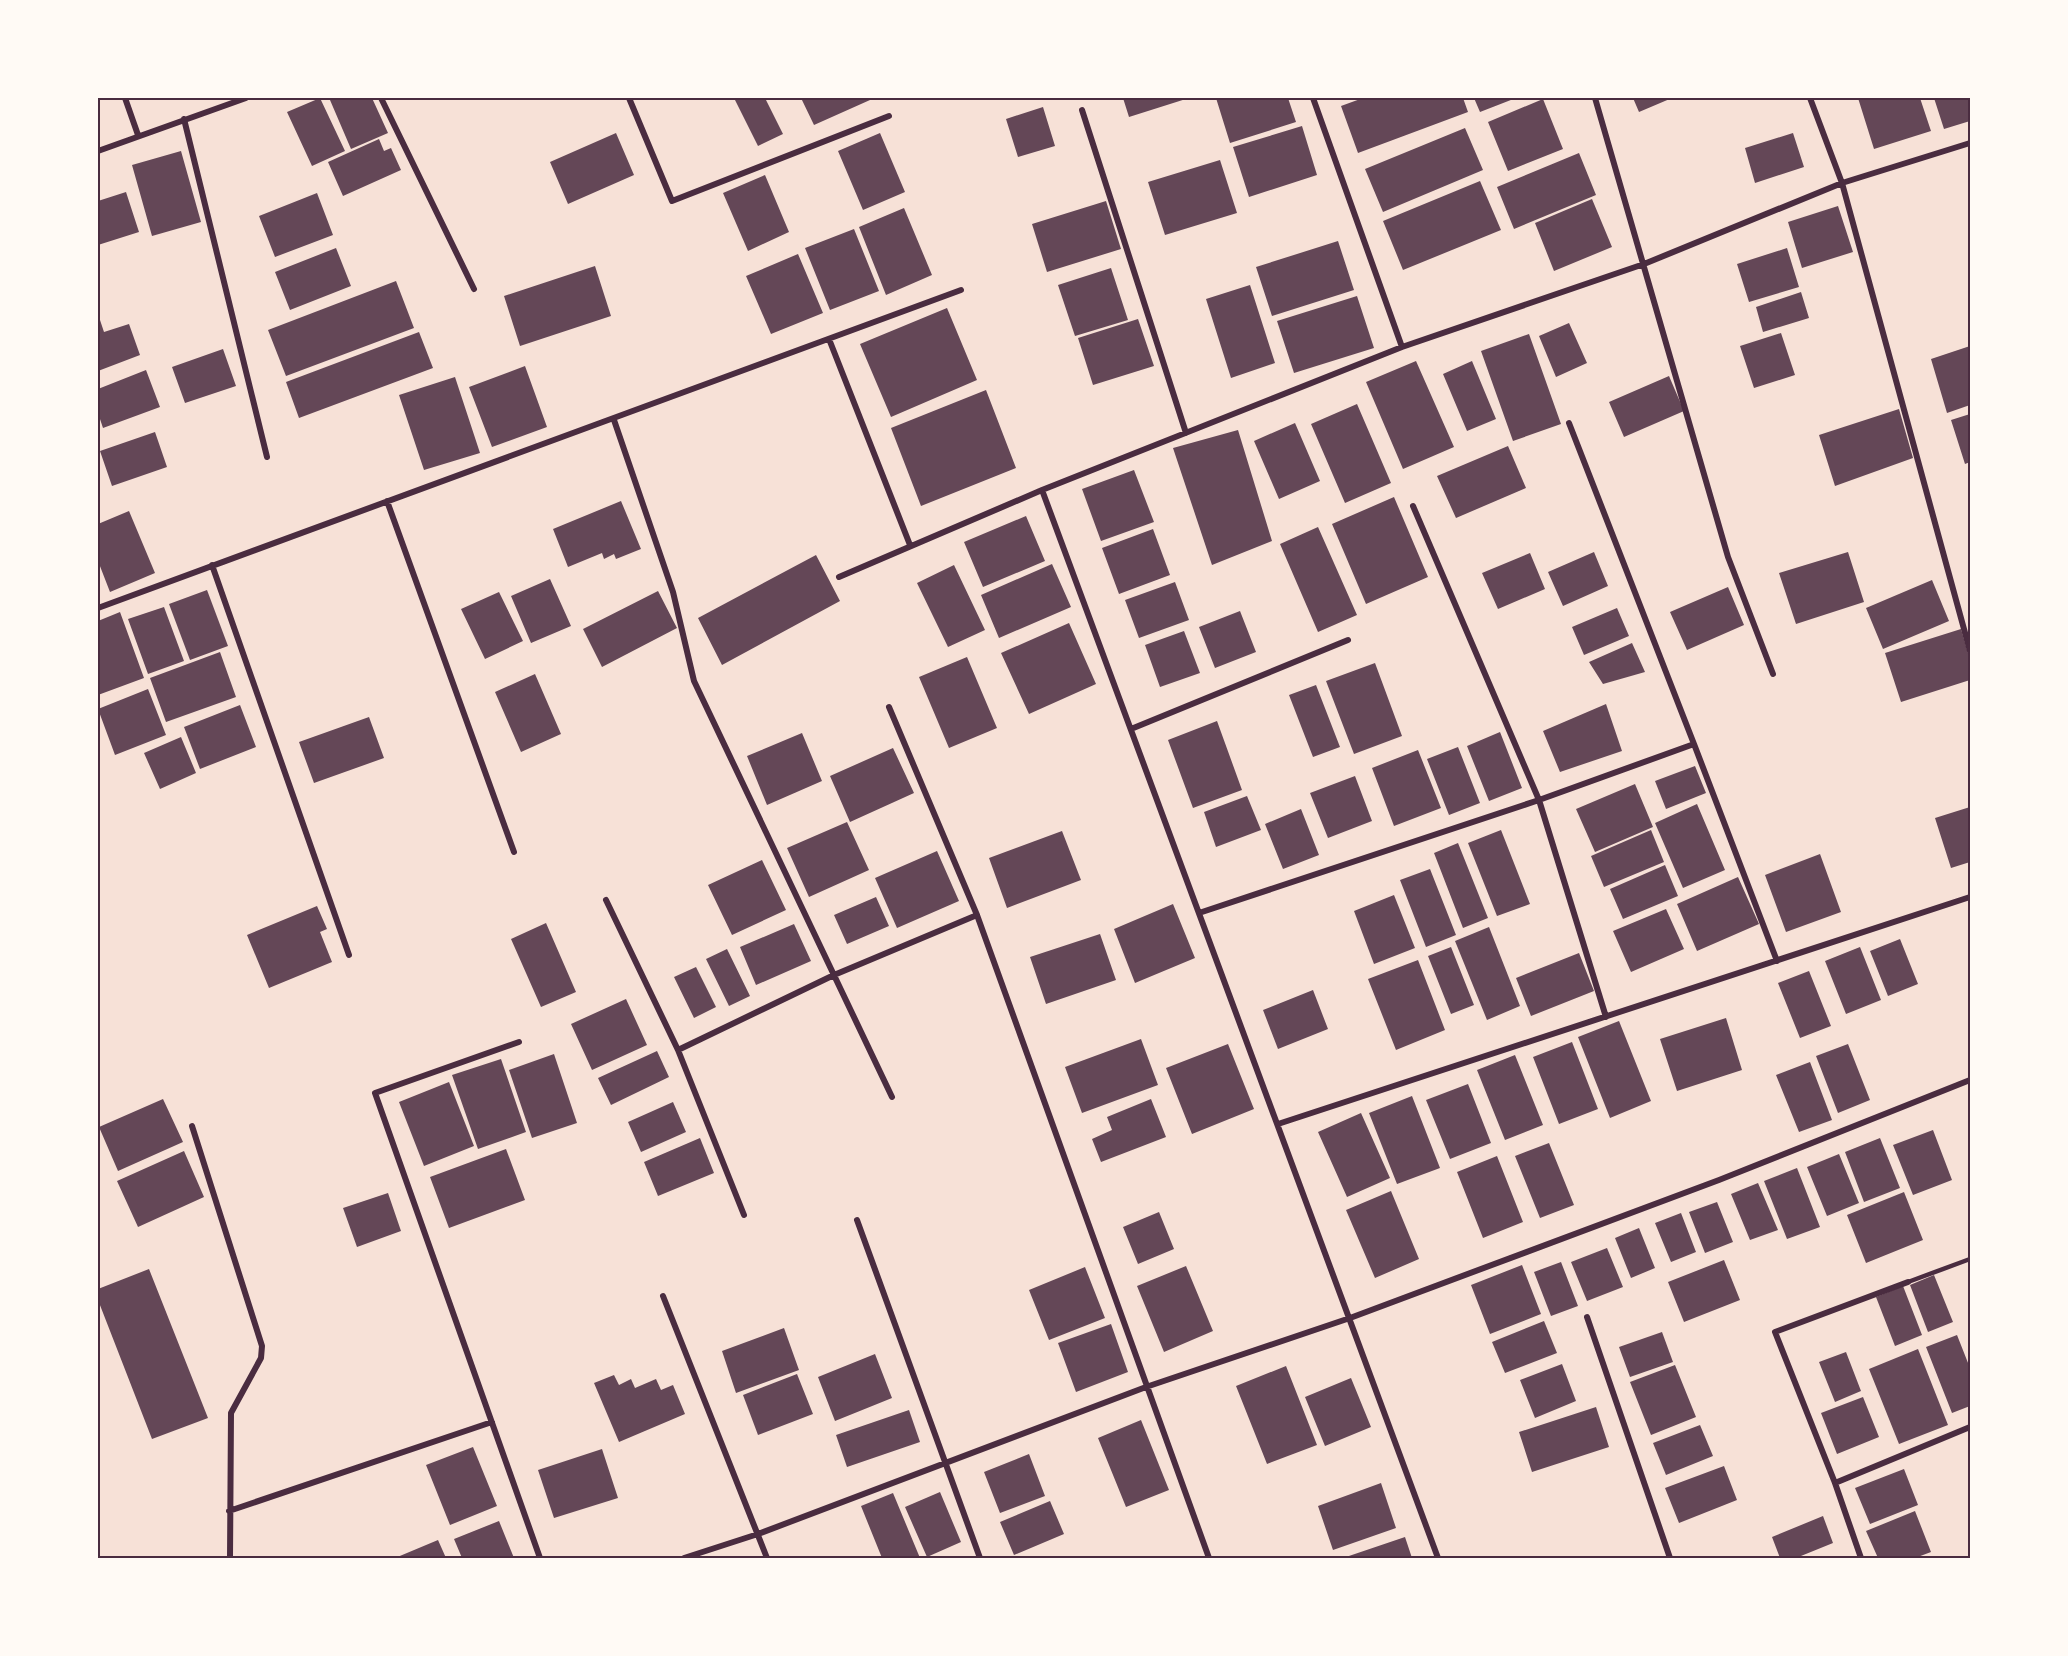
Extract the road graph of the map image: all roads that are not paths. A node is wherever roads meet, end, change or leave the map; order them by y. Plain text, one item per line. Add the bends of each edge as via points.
1 (125, 98) edge
2 (246, 98) edge
3 (381, 98) edge
4 (629, 98) edge
5 (1313, 98) edge
6 (1595, 98) edge
7 (1810, 98) edge
8 (1082, 110) dead end
9 (889, 116) dead end
10 (184, 119) junction
11 (138, 135) junction
12 (1971, 143) edge
13 (98, 151) edge
14 (1842, 183) junction
15 (1644, 264) junction
16 (474, 290) dead end
17 (961, 290) dead end
18 (830, 339) junction
19 (1402, 347) junction
20 (614, 420) junction
21 (1569, 423) dead end
22 (1186, 433) junction
23 (267, 457) dead end
24 (1042, 490) junction
25 (387, 501) junction
26 (1413, 506) dead end
27 (910, 545) junction
28 (212, 565) junction
29 (839, 577) dead end
30 (98, 608) edge
31 (1347, 640) dead end
32 (1971, 651) edge
33 (1773, 674) dead end
34 (889, 707) dead end
35 (1131, 729) junction
36 (1694, 744) junction
37 (1539, 800) junction
38 (514, 852) dead end
39 (1971, 897) edge
40 (606, 900) dead end
41 (1199, 913) junction
42 (977, 915) junction
43 (350, 955) dead end
44 (1777, 960) junction
45 (834, 975) junction
46 (1606, 1017) junction
47 (519, 1042) dead end
48 (678, 1050) junction
49 (1971, 1080) edge
50 (892, 1097) dead end
51 (1278, 1124) junction
52 (192, 1126) dead end
53 (744, 1215) dead end
54 (857, 1220) dead end
55 (1971, 1259) edge
56 (1908, 1282) joint
57 (663, 1296) dead end
58 (1587, 1317) dead end
59 (1350, 1318) junction
60 (1146, 1386) junction
61 (492, 1422) junction
62 (1971, 1427) edge
63 (944, 1461) junction
64 (1835, 1484) junction
65 (229, 1511) junction
66 (758, 1534) junction
67 (230, 1558) edge
68 (540, 1558) edge
69 (684, 1558) edge
70 (767, 1558) edge
71 (980, 1558) edge
72 (1209, 1558) edge
73 (1438, 1558) edge
74 (1670, 1558) edge
75 (1861, 1558) edge

1 - 11 street
2 - 10 street
3 - 16 street
4 - 9 street via 672,201
5 - 19 street
6 - 15 street
7 - 14 street
8 - 22 street
10 - 11 street
10 - 23 street
11 - 13 street
12 - 14 street
14 - 15 street
14 - 32 street
15 - 19 street
15 - 33 street via 1728,557
17 - 18 street
18 - 20 street
18 - 27 street
19 - 22 street
20 - 25 street
20 - 45 street via 673,592 694,681
21 - 36 street
22 - 24 street
24 - 27 street
24 - 35 street
25 - 28 street
25 - 38 street
26 - 37 street
27 - 29 street
28 - 30 street
28 - 43 street
31 - 35 street
34 - 42 street
35 - 41 street
36 - 37 street
36 - 44 street
37 - 41 street
37 - 46 street
39 - 44 street
40 - 48 street
41 - 51 street
42 - 45 street
42 - 60 street
44 - 46 street
45 - 48 street
45 - 50 street
46 - 51 street
47 - 61 street via 375,1093
48 - 53 street
49 - 59 street via 1719,1180
51 - 59 street
52 - 65 street via 262,1346 261,1358 231,1413
54 - 63 street
55 - 56 lane
56 - 64 street via 1774,1332
57 - 66 street
58 - 74 street
59 - 60 street
59 - 73 street
60 - 63 street
60 - 72 street
61 - 65 street
61 - 68 street
62 - 64 street
63 - 66 street
63 - 71 street
64 - 75 street
65 - 67 street
66 - 69 street
66 - 70 street

